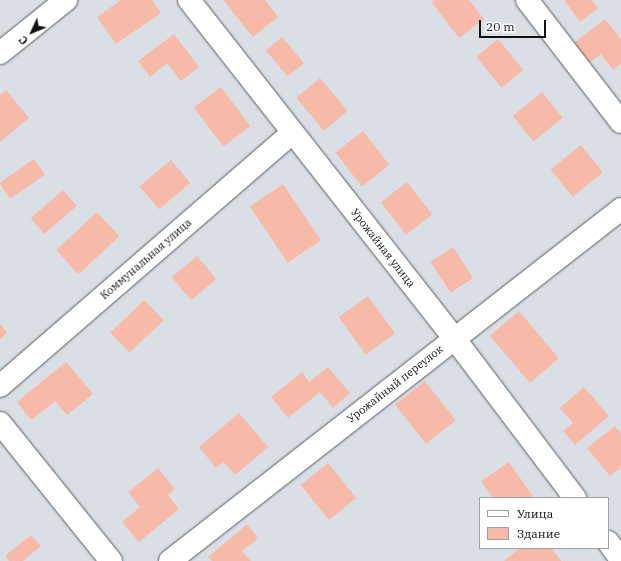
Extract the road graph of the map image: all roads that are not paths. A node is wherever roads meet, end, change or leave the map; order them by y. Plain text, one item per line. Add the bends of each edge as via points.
1 (66, 0) edge
2 (189, 0) edge
3 (527, 0) edge
4 (0, 53) edge
5 (621, 122) edge
6 (292, 133) junction
7 (621, 209) edge
8 (454, 338) junction
9 (0, 386) edge
10 (0, 423) edge
11 (574, 497) edge
12 (609, 543) edge
13 (621, 559) edge
14 (111, 561) edge
15 (170, 561) edge

1 - 4 street
2 - 6 street, Урожайная улица
3 - 5 street
6 - 8 street, Урожайная улица
6 - 9 street, Коммунальная улица
7 - 8 street, Урожайный переулок
8 - 11 street, Урожайная улица
8 - 15 street, Урожайный переулок
10 - 14 street
12 - 13 street

